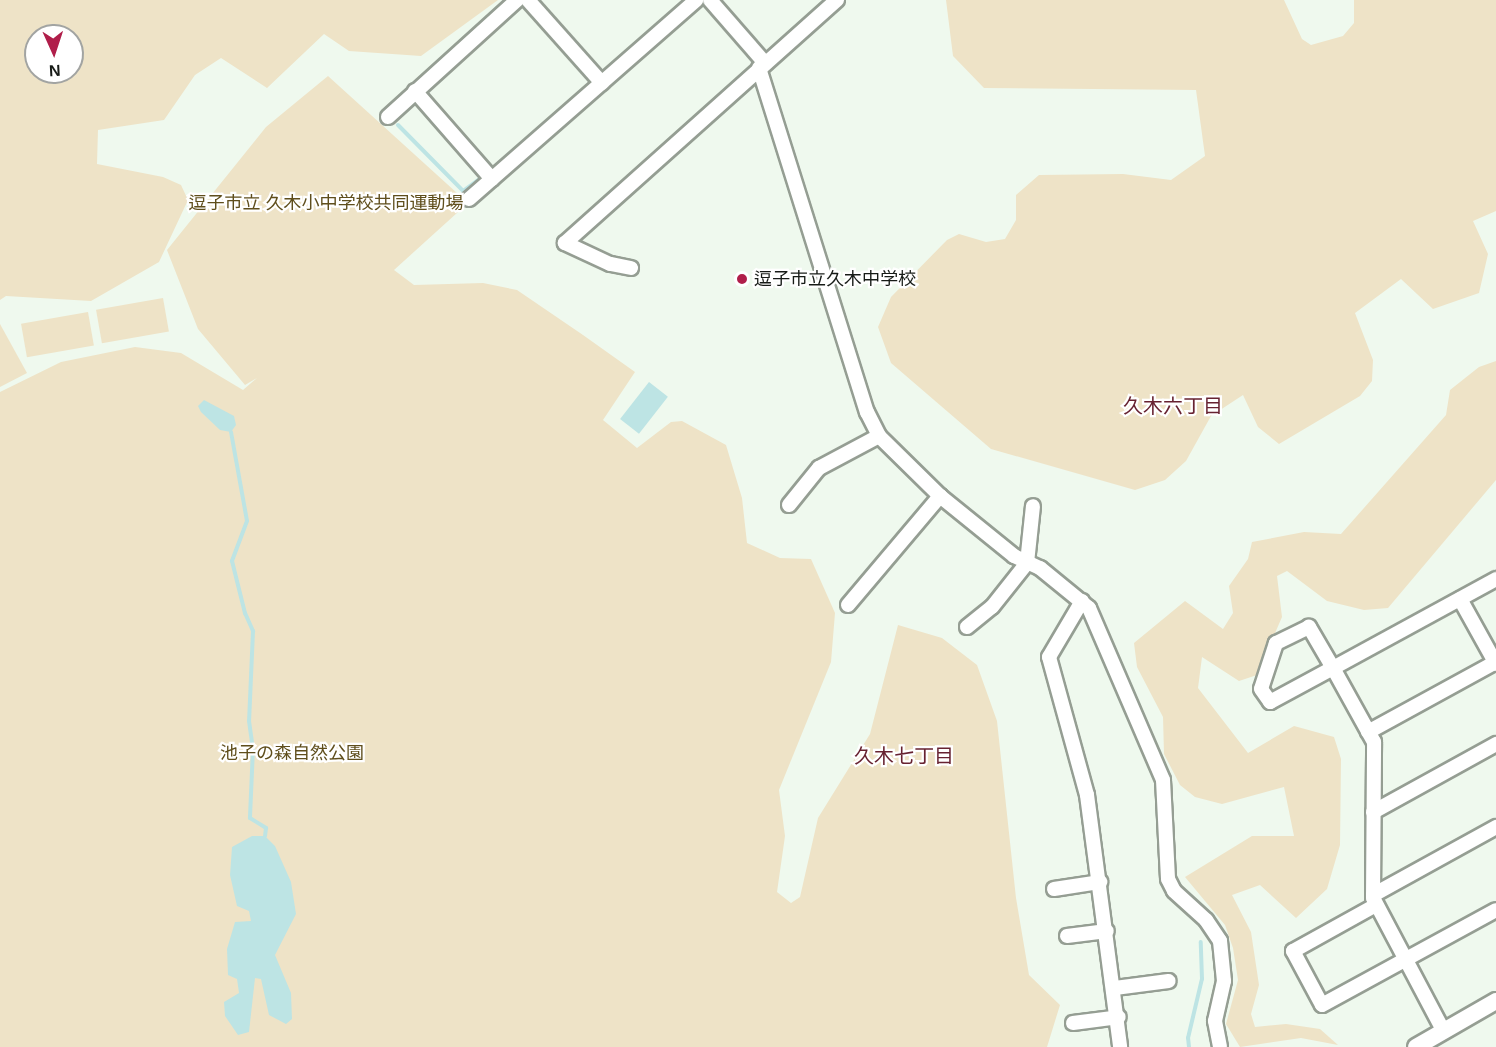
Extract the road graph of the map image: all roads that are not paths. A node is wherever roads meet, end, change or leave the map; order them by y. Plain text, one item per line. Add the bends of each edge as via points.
1 (517, 0) edge
2 (528, 0) edge
3 (696, 0) edge
4 (710, 0) edge
5 (837, 0) edge
6 (762, 66) junction
7 (599, 79) junction
8 (416, 91) junction
9 (388, 117) dead end
10 (490, 176) junction
11 (469, 200) dead end
12 (631, 268) dead end
13 (879, 436) junction
14 (940, 496) junction
15 (789, 505) dead end
16 (1033, 507) dead end
17 (1027, 563) junction
18 (1496, 579) edge
19 (1460, 598) junction
20 (1082, 601) junction
21 (848, 605) dead end
22 (967, 627) dead end
23 (1496, 663) edge
24 (1333, 669) junction
25 (1368, 732) junction
26 (1496, 744) edge
27 (1373, 812) junction
28 (1496, 827) edge
29 (1100, 882) junction
30 (1054, 889) dead end
31 (1375, 900) junction
32 (1496, 910) edge
33 (1107, 931) junction
34 (1067, 936) dead end
35 (1406, 960) junction
36 (1169, 981) dead end
37 (1115, 988) junction
38 (1496, 1001) edge
39 (1119, 1017) junction
40 (1073, 1023) dead end
41 (1443, 1030) junction
42 (1120, 1047) edge
43 (1220, 1047) edge
44 (1416, 1047) edge

1 - 8 street
2 - 7 street
3 - 7 street
4 - 6 street
5 - 6 street
6 - 12 street via 565,243 610,264
6 - 13 street via 867,412
7 - 10 street
8 - 9 street
8 - 10 street
10 - 11 street
13 - 14 street
13 - 15 street via 819,468
14 - 17 street
14 - 21 street
16 - 17 street
17 - 20 street
17 - 22 street via 992,607
18 - 19 street
19 - 23 street
19 - 24 street
20 - 29 street via 1049,657 1087,795
20 - 43 street via 1163,780 1168,879 1174,891 1206,920 1220,940 1224,981 1215,1020
23 - 25 street
24 - 24 street via 1309,627 1276,643 1261,689 1270,702
24 - 25 street
25 - 27 street via 1374,742
26 - 27 street
27 - 31 street
28 - 31 street
29 - 30 street
29 - 33 street
31 - 35 street
31 - 35 street via 1293,951 1322,1005
32 - 35 street
33 - 34 street
33 - 37 street
35 - 41 street
36 - 37 street
37 - 39 street
38 - 41 street
39 - 40 street
39 - 42 street
41 - 44 street

